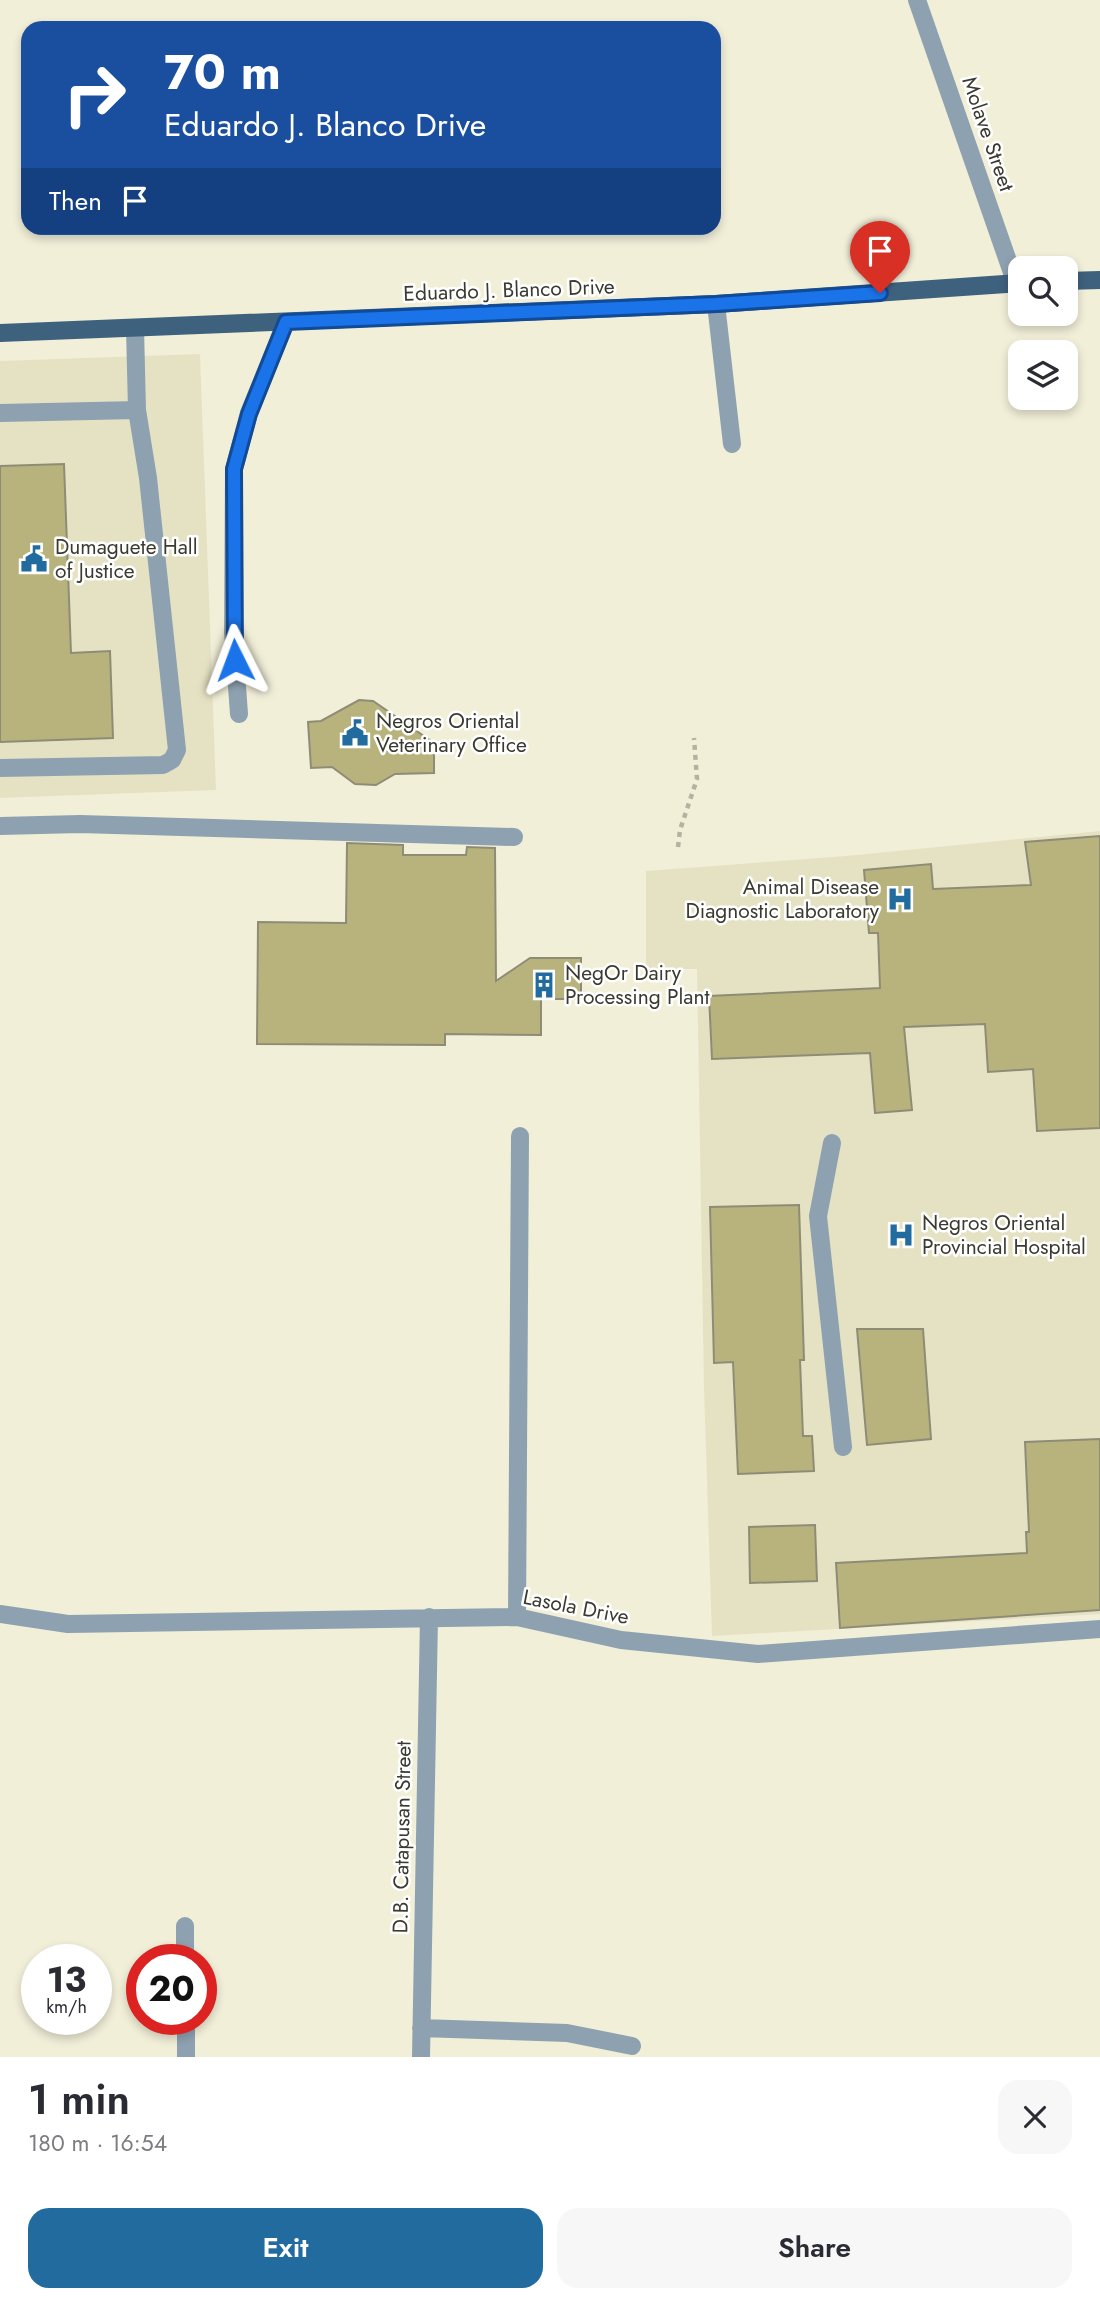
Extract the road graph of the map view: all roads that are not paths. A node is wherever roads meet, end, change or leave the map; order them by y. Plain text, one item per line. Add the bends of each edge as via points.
1 (917, 0) edge
2 (1008, 256) edge
3 (1100, 280) edge
4 (1078, 281) edge
5 (1008, 284) edge
6 (716, 304) junction
7 (286, 322) junction
8 (135, 328) junction
9 (0, 333) edge
10 (136, 410) junction
11 (0, 413) edge
12 (732, 444) dead end
13 (239, 714) dead end
14 (0, 768) edge
15 (0, 826) edge
16 (514, 836) dead end
17 (520, 1136) dead end
18 (832, 1143) dead end
19 (843, 1447) dead end
20 (0, 1615) edge
21 (429, 1617) junction
22 (517, 1617) junction
23 (1100, 1629) edge
24 (185, 1926) dead end
25 (185, 1944) edge
26 (421, 2028) junction
27 (186, 2035) edge
28 (632, 2046) dead end
29 (186, 2057) edge
30 (421, 2057) edge

1 - 2 street, Molave Street
3 - 4 main road
5 - 6 main road, Eduardo J. Blanco Drive
6 - 7 main road, Eduardo J. Blanco Drive
6 - 12 street
7 - 8 main road, Eduardo J. Blanco Drive
7 - 13 street via 249,414 234,469 233,632
8 - 9 main road, Eduardo J. Blanco Drive
8 - 10 street
10 - 11 street
10 - 14 street via 148,478 177,750 163,765
15 - 16 street via 80,824
17 - 22 street
18 - 19 street via 818,1216
20 - 21 street, Lasola Drive via 68,1624
21 - 22 street, Lasola Drive
21 - 26 street, D.B. Catapusan Street
22 - 23 street, Lasola Drive via 621,1640 758,1654
24 - 25 street
26 - 28 street via 567,2033
26 - 30 street, D.B. Catapusan Street
27 - 29 street

